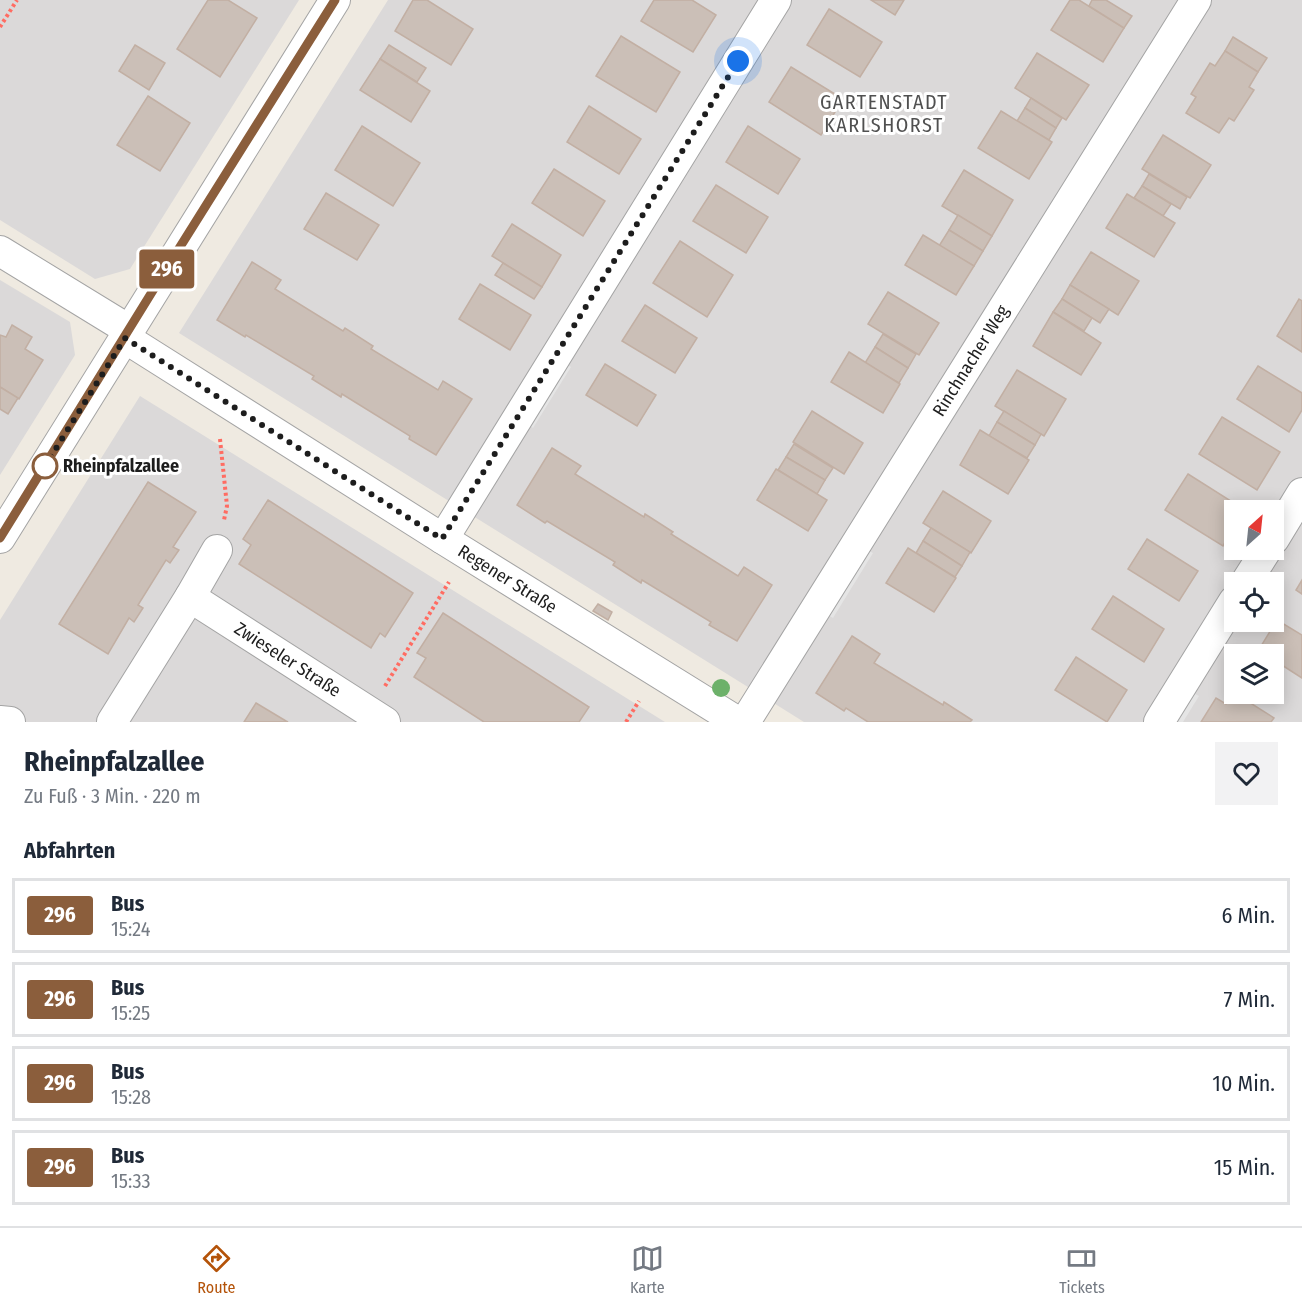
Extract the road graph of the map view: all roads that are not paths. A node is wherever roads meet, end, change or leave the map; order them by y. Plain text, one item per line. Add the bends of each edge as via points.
1 (335, 0) edge
2 (776, 0) edge
3 (1196, 0) edge
4 (0, 251) edge
5 (127, 334) junction
6 (1302, 493) edge
7 (1284, 522) edge
8 (0, 538) edge
9 (442, 539) junction
10 (217, 550) road end
11 (190, 597) junction
12 (1224, 617) edge
13 (376, 717) edge
14 (0, 721) edge
15 (10, 722) edge
16 (112, 722) edge
17 (738, 722) edge
18 (745, 722) edge
19 (1159, 722) edge

1 - 5 street
2 - 9 street
3 - 18 street, Rinchnacher Weg
4 - 5 street
5 - 8 street
5 - 9 street, Regener Straße
6 - 7 street
9 - 17 street, Regener Straße
10 - 11 street
11 - 13 street, Zwieseler Straße
11 - 16 street
12 - 19 street
14 - 15 street

